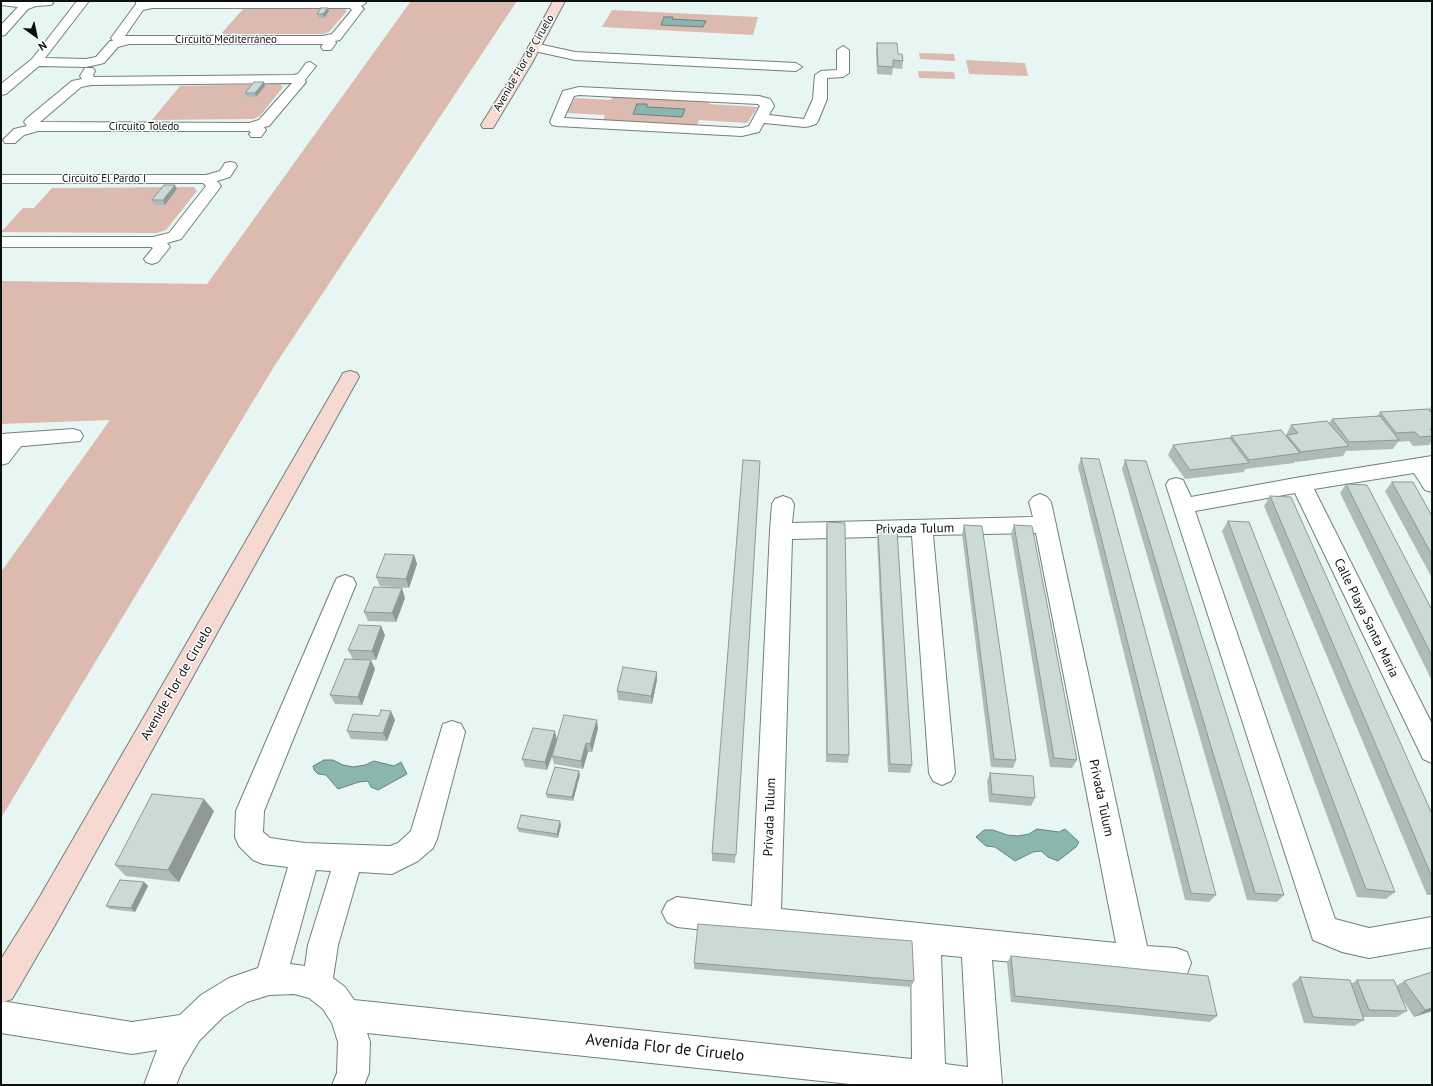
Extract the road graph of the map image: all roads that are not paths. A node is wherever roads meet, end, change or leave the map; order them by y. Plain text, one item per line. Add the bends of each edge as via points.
1 (83, 1) edge
2 (559, 1) edge
3 (1, 2) edge
4 (47, 3) dead end
5 (147, 3) edge
6 (358, 3) edge
7 (24, 7) junction
8 (1, 32) edge
9 (129, 40) junction
10 (534, 47) junction
11 (843, 50) dead end
12 (575, 56) junction
13 (36, 62) junction
14 (86, 63) junction
15 (526, 63) junction
16 (310, 66) dead end
17 (802, 68) dead end
18 (293, 79) junction
19 (91, 81) junction
20 (1, 90) edge
21 (760, 118) junction
22 (488, 124) dead end
23 (38, 127) junction
24 (10, 140) dead end
25 (230, 166) dead end
26 (1, 179) edge
27 (207, 179) junction
28 (1, 242) edge
29 (154, 242) junction
30 (152, 259) dead end
31 (350, 377) dead end
32 (74, 436) dead end
33 (8, 441) edge
34 (1, 458) edge
35 (1426, 463) edge
36 (1301, 484) junction
37 (1432, 485) edge
38 (783, 504) dead end
39 (922, 529) junction
40 (781, 531) junction
41 (344, 584) dead end
42 (452, 732) dead end
43 (1432, 751) edge
44 (942, 772) dead end
45 (305, 856) junction
46 (349, 859) junction
47 (677, 912) dead end
48 (766, 922) junction
49 (1432, 932) edge
50 (926, 938) junction
51 (976, 943) junction
52 (1135, 960) junction
53 (1176, 963) dead end
54 (269, 980) junction
55 (317, 985) junction
56 (1, 988) edge
57 (346, 1015) junction
58 (1, 1017) edge
59 (188, 1030) junction
60 (853, 1076) edge
61 (929, 1078) junction
62 (160, 1085) edge
63 (348, 1085) edge
64 (985, 1085) edge

1 - 13 street
2 - 10 main road, Avenide Flor de Ciruelo
3 - 7 street via 20,2
4 - 7 street via 35,3
5 - 6 street, Circuito Mediterráneo
5 - 9 street, Circuito Mediterráneo via 139,6 117,38
6 - 9 street, Circuito Mediterráneo via 358,9 336,37 324,44
7 - 8 street
9 - 14 street, Circuito Mediterráneo via 114,44 100,60
10 - 12 street
10 - 15 main road, Avenide Flor de Ciruelo
11 - 21 street via 843,73 823,71 820,99 811,121 805,123
12 - 15 street
12 - 17 street
13 - 14 street
13 - 20 street
14 - 19 street via 92,67 86,76
15 - 22 main road, Avenide Flor de Ciruelo
16 - 18 street via 302,78
18 - 19 street
18 - 23 street, Circuito Toledo via 300,82 264,123 252,132
19 - 23 street via 77,84 31,122
21 - 21 street via 767,106 759,100 579,91 568,94 557,122 742,132 754,129
23 - 24 street, Circuito Toledo via 19,132
25 - 27 street, Circuito El Pardo I via 225,174
26 - 27 street, Circuito El Pardo I
27 - 29 street via 214,186 175,236
28 - 29 street
29 - 30 street via 162,247
31 - 56 main road, Avenide Flor de Ciruelo via 49,908
32 - 33 street
33 - 34 street
35 - 36 street
35 - 37 street
36 - 43 street, Calle Playa Santa Maria
36 - 49 street via 1179,496 1324,929 1342,937 1370,943
38 - 40 street
39 - 40 street, Privada Tulum
39 - 44 street
39 - 52 street, Privada Tulum via 1042,514
40 - 48 street, Privada Tulum
41 - 45 street via 250,812 249,837 263,851
42 - 46 street via 423,839 408,852 392,860
45 - 46 street
45 - 54 street via 279,954
46 - 55 street via 323,945
47 - 48 street
48 - 50 street
50 - 51 street
50 - 61 street
51 - 52 street
51 - 64 street
52 - 53 street
54 - 55 street via 294,979
54 - 59 street via 240,989 212,1006
55 - 57 street via 334,998
57 - 60 street, Avenida Flor de Ciruelo
57 - 63 street via 354,1042 352,1073
58 - 59 street via 132,1038
59 - 62 street via 170,1059
60 - 61 street, Avenida Flor de Ciruelo
61 - 64 street, Avenida Flor de Ciruelo

